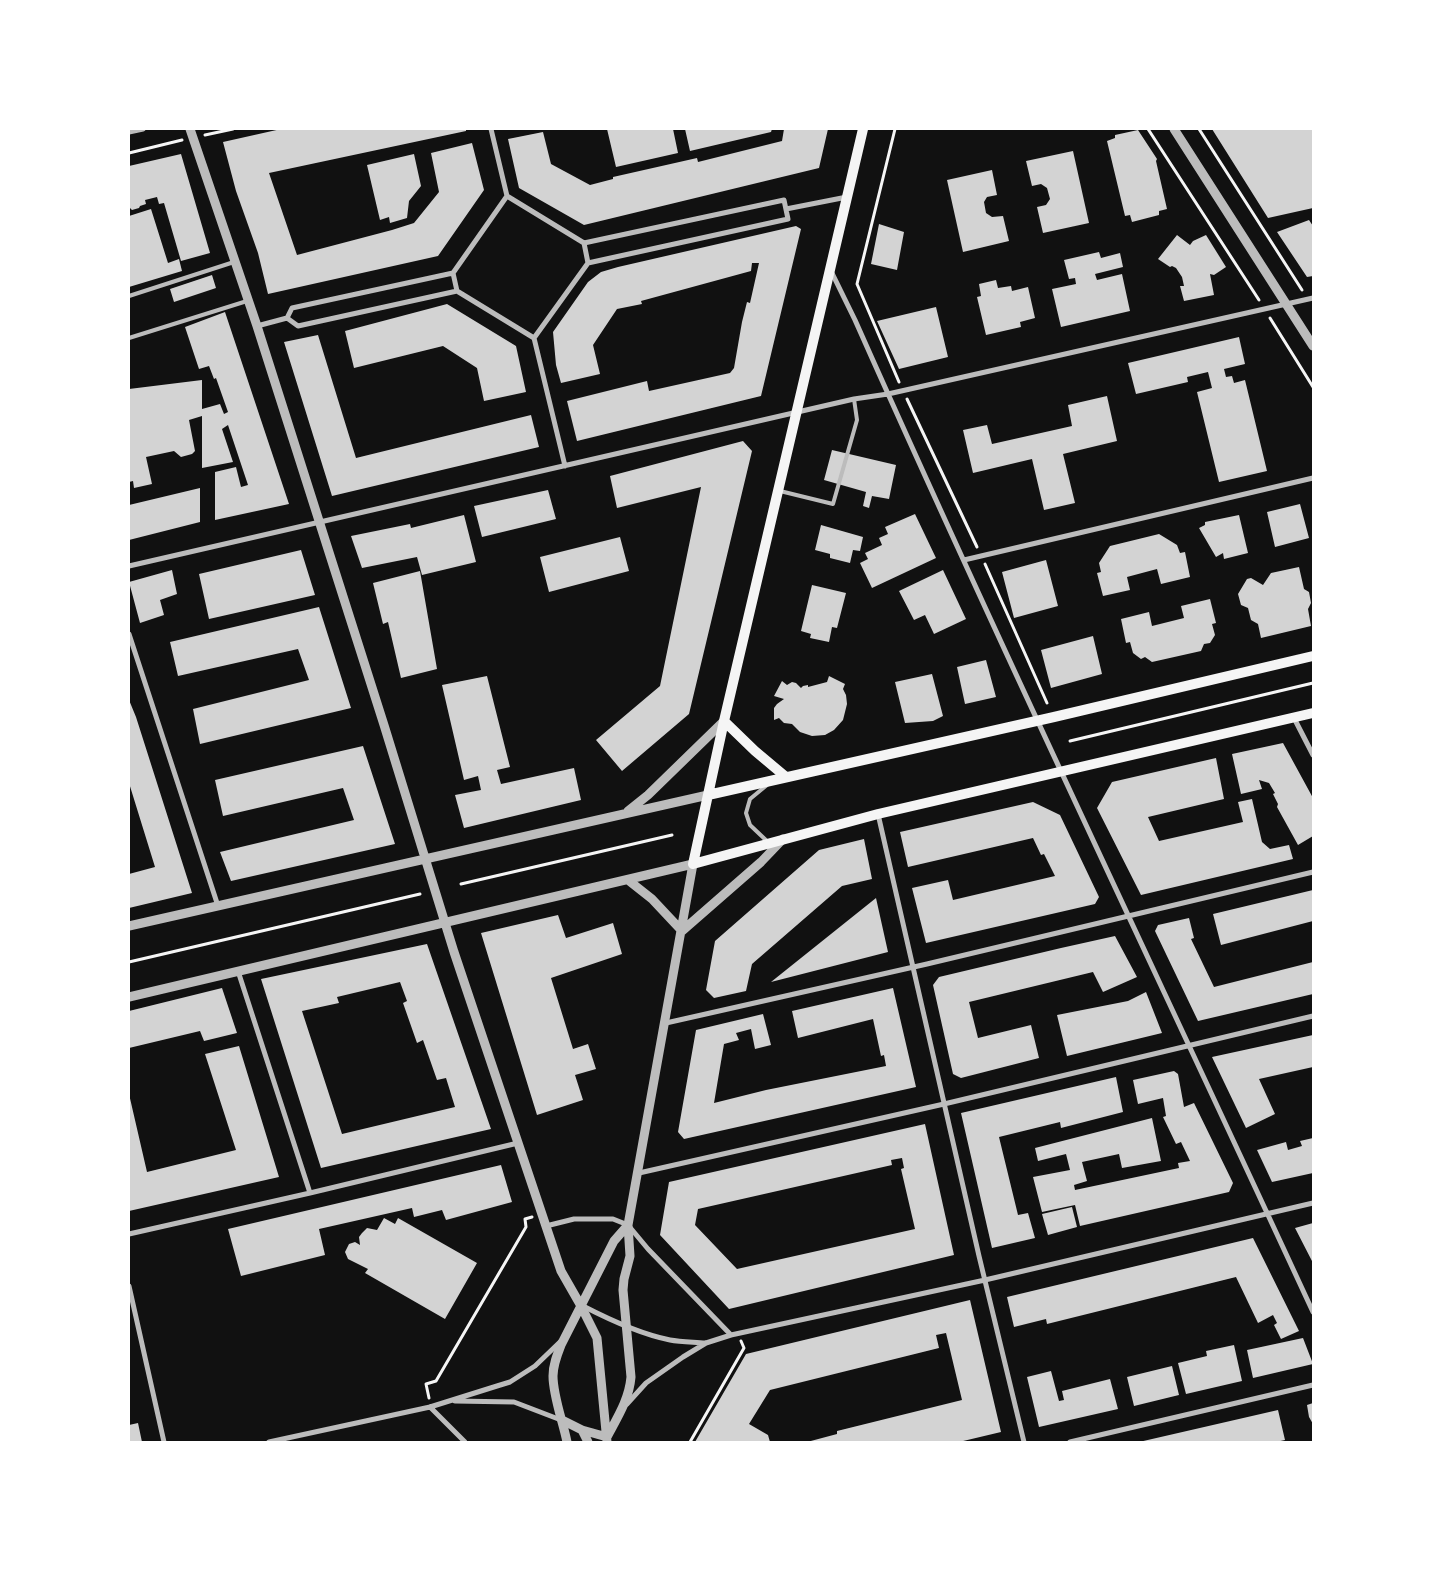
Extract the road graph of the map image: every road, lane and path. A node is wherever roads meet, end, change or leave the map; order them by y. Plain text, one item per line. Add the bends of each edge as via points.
1 (143, 129) edge
2 (190, 129) edge
3 (491, 129) edge
4 (863, 129) edge
5 (894, 129) edge
6 (1148, 129) edge
7 (1174, 129) edge
8 (1199, 129) edge
9 (129, 132) edge
10 (507, 196) junction
11 (847, 197) junction
12 (786, 209) junction
13 (584, 243) junction
14 (236, 262) junction
15 (588, 263) junction
16 (830, 268) junction
17 (453, 273) junction
18 (456, 290) junction
19 (129, 296) edge
20 (1310, 298) edge
21 (249, 300) junction
22 (1286, 304) junction
23 (1264, 309) junction
24 (287, 318) junction
25 (257, 326) junction
26 (129, 338) edge
27 (534, 338) junction
28 (1313, 346) edge
29 (1313, 387) edge
30 (902, 390) junction
31 (888, 394) junction
32 (854, 400) junction
33 (796, 413) junction
34 (565, 466) junction
35 (1313, 478) edge
36 (778, 490) junction
37 (320, 522) junction
38 (981, 555) junction
39 (964, 560) junction
40 (129, 566) edge
41 (129, 634) edge
42 (1313, 656) edge
43 (1313, 683) edge
44 (1047, 703) dead end
45 (1313, 713) edge
46 (1293, 717) junction
47 (724, 721) junction
48 (1038, 721) junction
49 (1070, 741) dead end
50 (1313, 755) edge
51 (1062, 772) junction
52 (786, 777) junction
53 (773, 780) junction
54 (708, 795) junction
55 (626, 813) junction
56 (878, 814) junction
57 (672, 834) dead end
58 (783, 839) junction
59 (769, 843) junction
60 (426, 859) junction
61 (693, 864) junction
62 (1313, 872) edge
63 (628, 880) junction
64 (461, 884) dead end
65 (420, 894) dead end
66 (218, 906) junction
67 (1128, 915) junction
68 (445, 922) junction
69 (129, 926) edge
70 (682, 931) junction
71 (129, 962) edge
72 (913, 967) junction
73 (238, 971) junction
74 (129, 997) edge
75 (1313, 1016) edge
76 (666, 1023) junction
77 (1190, 1044) junction
78 (944, 1104) junction
79 (518, 1143) junction
80 (639, 1173) junction
81 (310, 1193) junction
82 (1313, 1203) edge
83 (542, 1214) junction
84 (1268, 1214) junction
85 (628, 1225) junction
86 (546, 1226) junction
87 (129, 1234) edge
88 (985, 1280) junction
89 (129, 1286) edge
90 (581, 1306) junction
91 (1313, 1312) edge
92 (626, 1326) junction
93 (569, 1329) junction
94 (738, 1334) junction
95 (731, 1335) junction
96 (706, 1343) junction
97 (1313, 1385) edge
98 (450, 1401) junction
99 (430, 1407) junction
100 (621, 1412) junction
101 (562, 1420) junction
102 (582, 1430) junction
103 (607, 1440) edge
104 (164, 1442) edge
105 (268, 1442) edge
106 (465, 1442) edge
107 (567, 1442) edge
108 (588, 1442) edge
109 (690, 1442) edge
110 (1024, 1442) edge
111 (1070, 1442) edge

1 - 9 street
2 - 14 street
3 - 10 street
4 - 11 main road
5 - 30 path via 856,284
6 - 23 path
7 - 22 street
8 - 20 path
10 - 13 street
10 - 17 street
11 - 12 street
11 - 16 main road
12 - 13 street via 784,200
12 - 15 street via 788,219
13 - 15 street
14 - 19 lane
14 - 21 street
15 - 27 street
16 - 31 street
16 - 33 main road
17 - 18 street
17 - 24 street via 292,308
18 - 24 street via 298,326
18 - 27 street
20 - 22 street
21 - 25 street
21 - 26 lane
22 - 23 street
22 - 28 street
23 - 29 path
23 - 30 street
24 - 25 street
25 - 37 street
27 - 34 street
30 - 31 street
30 - 38 path
31 - 32 street
31 - 39 street
32 - 33 street
32 - 36 lane via 857,420 833,504
33 - 34 street
33 - 36 main road
34 - 37 street
35 - 38 street
36 - 47 main road
37 - 40 street
37 - 60 street
38 - 39 street
38 - 44 path
39 - 48 street
41 - 66 street
42 - 48 main road
43 - 49 path
45 - 46 main road
46 - 50 street
46 - 51 main road
47 - 52 main road
47 - 54 main road
47 - 55 street
48 - 51 street
48 - 52 main road
51 - 56 main road
51 - 67 street
52 - 53 main road
53 - 54 main road
53 - 59 lane via 750,800 746,813 750,825
54 - 55 street
54 - 61 main road
55 - 60 street
56 - 58 main road
56 - 72 street
57 - 64 path
58 - 59 main road
58 - 70 street
59 - 61 main road
60 - 66 street
60 - 68 street
61 - 63 street
61 - 70 street
62 - 67 street
63 - 68 street
63 - 70 street via 652,899
65 - 71 path
66 - 69 street
67 - 72 street
67 - 77 street
68 - 73 street
68 - 79 street
70 - 76 street
72 - 76 street
72 - 78 street
73 - 74 street
73 - 81 street
75 - 77 street
76 - 80 street
77 - 78 street
77 - 84 street
78 - 80 street
78 - 88 street
79 - 81 street
79 - 83 street
80 - 85 street
81 - 87 street
82 - 84 street
83 - 86 street
83 - 99 path via 524,1219 526,1228 436,1381 426,1384
84 - 88 street
84 - 91 street
85 - 86 street via 613,1219 574,1219
85 - 90 street via 614,1241
85 - 92 street via 630,1256 623,1290
85 - 95 street
86 - 90 street via 561,1271
88 - 94 street
88 - 110 street
89 - 104 street
90 - 92 street
90 - 93 street
90 - 103 street via 599,1346
92 - 96 street via 671,1340
92 - 100 street via 631,1377
93 - 98 street via 549,1353 522,1374 504,1384
93 - 101 street via 556,1359 553,1376
94 - 95 street
94 - 109 path via 744,1348
95 - 96 street
96 - 100 street via 646,1383
97 - 111 street
98 - 99 street
98 - 101 street via 514,1402
99 - 105 street
99 - 106 street
100 - 103 street
101 - 102 street
101 - 107 street
102 - 103 street
102 - 108 street

